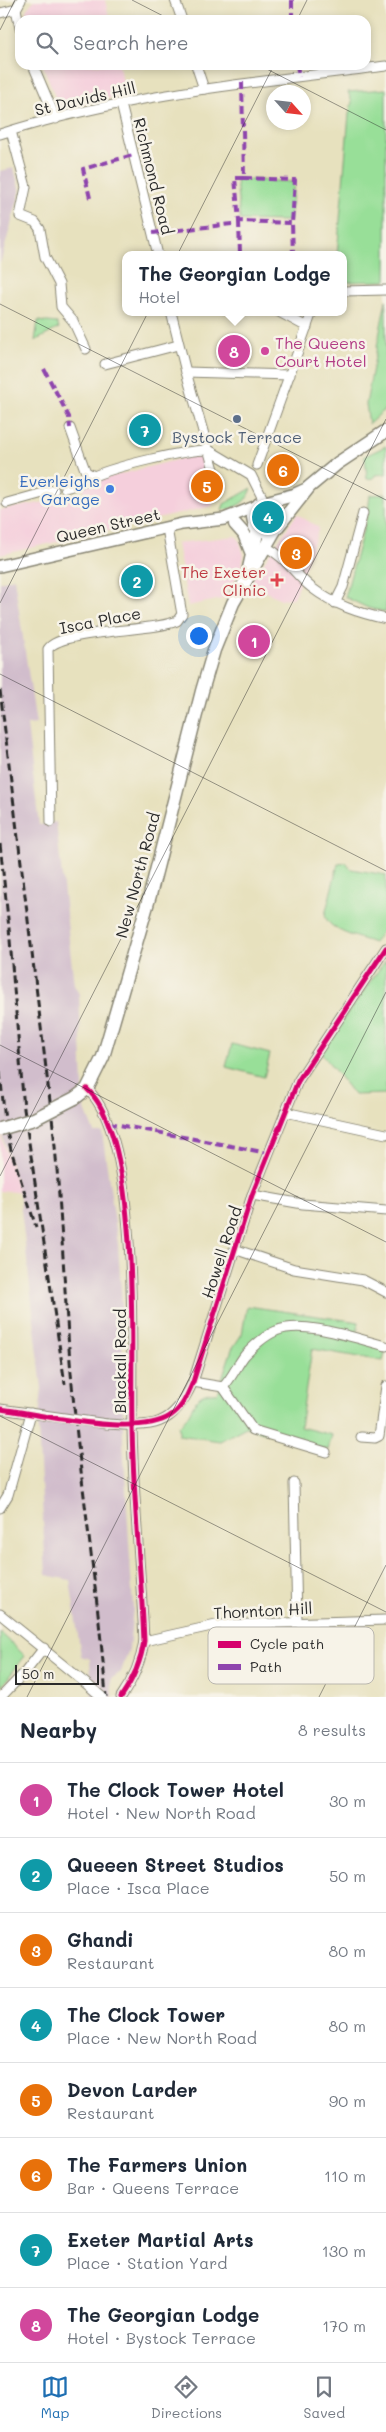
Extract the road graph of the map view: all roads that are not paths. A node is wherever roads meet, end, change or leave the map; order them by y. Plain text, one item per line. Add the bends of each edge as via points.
1 (21, 0) edge
2 (175, 0) edge
3 (16, 9) junction
4 (0, 13) edge
5 (17, 15) edge
6 (180, 15) edge
7 (386, 66) edge
8 (371, 68) edge
9 (35, 70) edge
10 (198, 70) edge
11 (350, 70) edge
12 (204, 89) junction
13 (121, 104) junction
14 (56, 119) junction
15 (11, 131) junction
16 (0, 134) edge
17 (157, 251) edge
18 (386, 290) edge
19 (347, 291) edge
20 (172, 316) edge
21 (286, 316) edge
22 (311, 316) edge
23 (307, 327) junction
24 (178, 344) junction
25 (86, 349) dead end
26 (105, 364) dead end
27 (186, 372) junction
28 (290, 375) junction
29 (70, 428) dead end
30 (386, 430) edge
31 (209, 450) junction
32 (257, 465) dead end
33 (94, 476) junction
34 (219, 487) dead end
35 (309, 487) junction
36 (65, 488) dead end
37 (54, 490) dead end
38 (7, 503) dead end
39 (264, 503) junction
40 (363, 513) dead end
41 (283, 518) junction
42 (229, 521) junction
43 (256, 526) junction
44 (167, 528) junction
45 (275, 530) junction
46 (266, 547) junction
47 (252, 554) junction
48 (0, 566) edge
49 (247, 578) junction
50 (335, 603) junction
51 (386, 619) edge
52 (51, 822) dead end
53 (386, 948) edge
54 (87, 1089) junction
55 (285, 1112) junction
56 (0, 1129) edge
57 (386, 1134) edge
58 (252, 1196) junction
59 (386, 1211) edge
60 (234, 1249) junction
61 (386, 1292) edge
62 (386, 1346) edge
63 (193, 1382) junction
64 (386, 1386) edge
65 (223, 1387) junction
66 (0, 1409) edge
67 (31, 1413) junction
68 (132, 1425) junction
69 (361, 1437) dead end
70 (326, 1452) dead end
71 (294, 1483) dead end
72 (0, 1508) edge
73 (0, 1614) edge
74 (386, 1620) edge
75 (297, 1622) junction
76 (144, 1641) junction
77 (44, 1648) junction
78 (1, 1697) edge
79 (102, 1697) edge
80 (121, 1697) edge

1 - 3 street
2 - 6 street
3 - 4 street
3 - 5 street
7 - 8 street, St Davids Hill
9 - 14 street
10 - 12 street
11 - 12 street, St Davids Hill
12 - 13 street, St Davids Hill
13 - 14 street, St Davids Hill
13 - 17 street, Richmond Road
14 - 15 street, St Davids Hill
15 - 16 street, St Davids Hill
15 - 25 street via 26,187 20,216 35,222 40,229 45,256 59,284 61,307 73,321
18 - 19 street
20 - 24 street
21 - 23 street
22 - 23 street
23 - 28 street
24 - 26 street
24 - 27 street
27 - 28 street
27 - 31 street
28 - 32 street
29 - 33 street via 86,472
30 - 35 main road, New North Road
31 - 33 street via 143,462
31 - 34 street
31 - 39 street via 251,474
33 - 36 street
35 - 39 main road, New North Road via 294,495
35 - 41 main road, New North Road
37 - 38 street
39 - 41 main road via 279,507
39 - 42 street, Queen Street
39 - 43 main road, New North Road via 253,517
40 - 50 street via 343,587
41 - 45 main road, New North Road
42 - 43 street, Queen Street
42 - 44 street, Queen Street
42 - 47 main road via 244,534
43 - 45 main road via 269,532
43 - 47 main road, New North Road
44 - 48 street, Queen Street
44 - 52 street, Isca Place via 182,614 177,621 71,638 48,649
45 - 46 main road, New North Road
46 - 49 main road, New North Road
46 - 50 street via 286,560 311,588
47 - 49 main road, New North Road
49 - 54 main road, New North Road via 214,650 110,1034
50 - 51 street
53 - 55 street, Howell Road via 316,1051
54 - 56 main road, New North Road, bridge via 34,1119
54 - 68 street, Blackall Road via 109,1123 125,1196 132,1314
55 - 57 street
55 - 58 street, Howell Road
58 - 59 street
58 - 60 street, Howell Road
60 - 61 street via 294,1269 362,1280
60 - 63 street, Howell Road
62 - 65 street via 310,1328 286,1328 260,1341 238,1364
63 - 65 street
63 - 68 street, Howell Road via 181,1406 171,1416 144,1425
64 - 69 street via 379,1436
65 - 70 street via 253,1430
66 - 67 street, Howell Road
67 - 68 street, Howell Road, bridge
67 - 72 street via 8,1495
68 - 76 street, Blackall Road
71 - 75 street
73 - 77 street
74 - 75 street, Thornton Hill
75 - 76 street, Thornton Hill via 216,1625
76 - 80 street, Blackall Road via 136,1672
77 - 78 street
77 - 79 street, bridge

